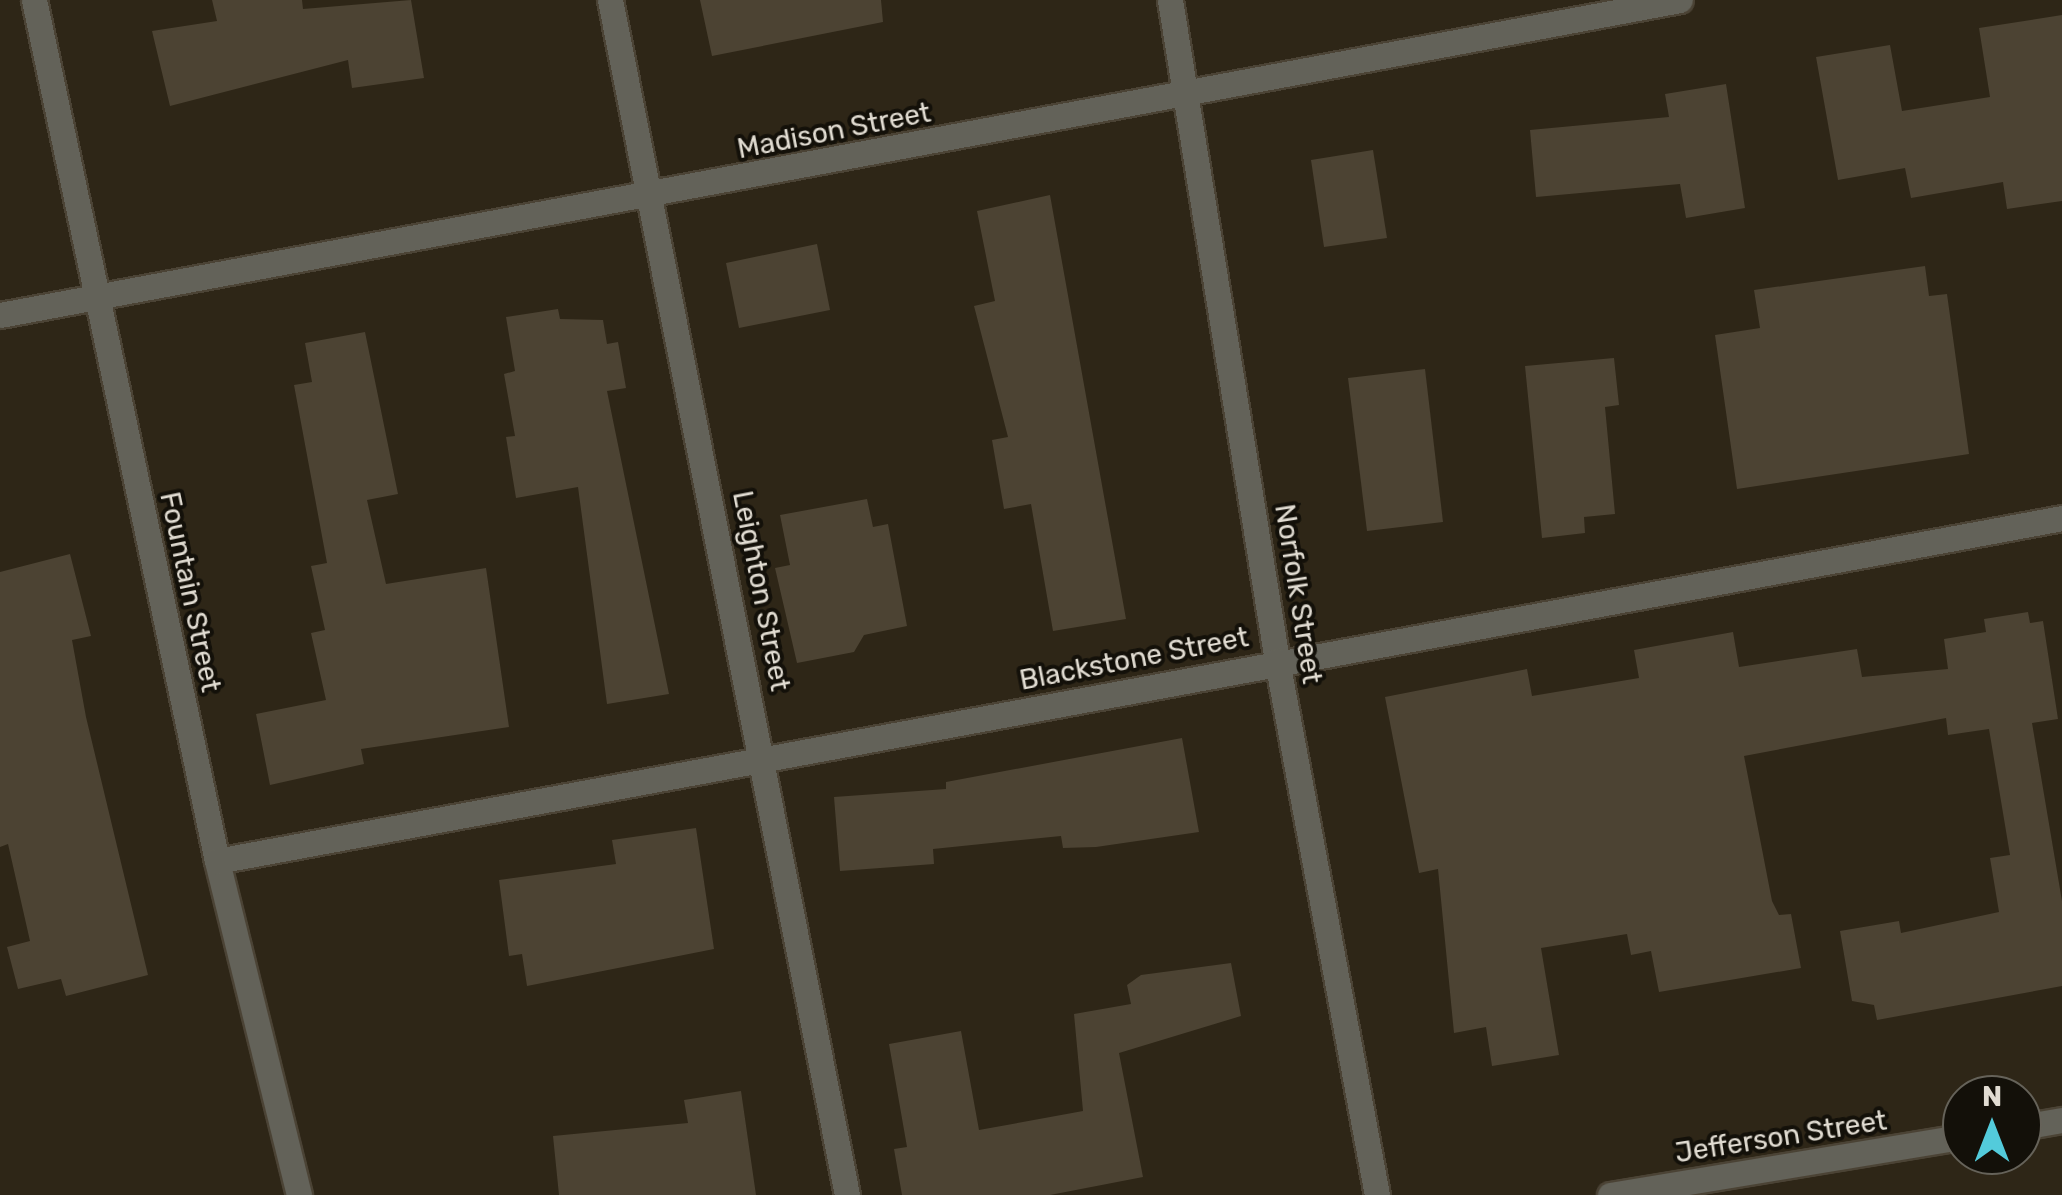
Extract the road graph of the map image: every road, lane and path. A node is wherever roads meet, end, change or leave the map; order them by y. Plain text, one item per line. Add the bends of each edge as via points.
1 (34, 0) edge
2 (610, 0) edge
3 (1170, 0) edge
4 (1680, 0) edge
5 (1190, 90) junction
6 (651, 199) junction
7 (96, 297) junction
8 (0, 314) edge
9 (2062, 518) edge
10 (1277, 661) junction
11 (765, 762) junction
12 (217, 861) junction
13 (1942, 1141) edge
14 (1736, 1185) edge
15 (299, 1195) edge
16 (847, 1195) edge
17 (1377, 1195) edge
18 (1610, 1195) edge

1 - 7 street, Fountain Street
2 - 6 street, Leighton Street
3 - 5 street, Norfolk Street
4 - 5 street, Madison Street
5 - 6 street, Madison Street
5 - 10 street, Norfolk Street
6 - 7 street, Madison Street
6 - 11 street, Leighton Street
7 - 8 street, Madison Street
7 - 12 street, Fountain Street
9 - 10 street, Blackstone Street
10 - 11 street, Blackstone Street
10 - 17 street, Norfolk Street
11 - 12 street, Blackstone Street
11 - 16 street, Leighton Street
12 - 15 street, Fountain Street
13 - 14 street, Jefferson Street
14 - 18 street, Jefferson Street

